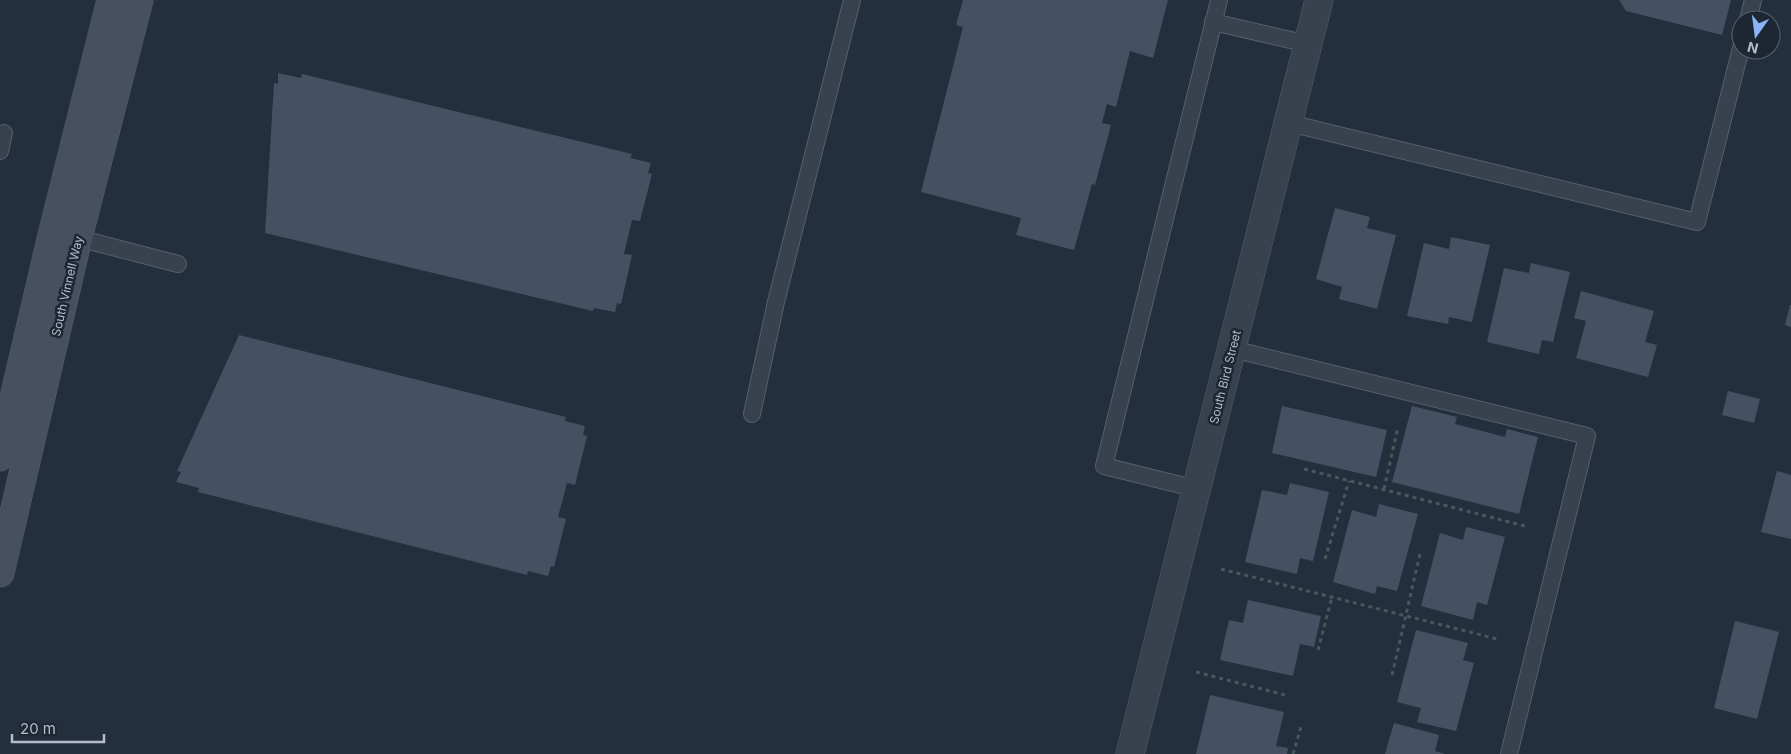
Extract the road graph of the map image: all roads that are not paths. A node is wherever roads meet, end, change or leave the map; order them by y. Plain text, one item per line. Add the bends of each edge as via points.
1 (112, 0) edge
2 (139, 0) edge
3 (852, 0) edge
4 (1219, 0) edge
5 (1319, 0) edge
6 (1213, 22) junction
7 (1308, 44) junction
8 (1738, 60) edge
9 (1289, 123) junction
10 (4, 133) dead end
11 (0, 151) edge
12 (66, 234) junction
13 (178, 264) dead end
14 (1232, 349) junction
15 (752, 414) dead end
16 (0, 457) edge
17 (1197, 489) junction
18 (6, 523) edge
19 (0, 573) edge
20 (1130, 754) edge
21 (1509, 754) edge

1 - 12 street, South Vinnell Way
2 - 12 street, South Vinnell Way
3 - 15 lane via 776,302
4 - 6 lane
5 - 7 street, South Bird Street
6 - 7 lane
6 - 17 lane via 1104,466
7 - 9 street, South Bird Street
8 - 9 lane via 1697,222
9 - 14 street, South Bird Street
10 - 11 lane
12 - 13 lane
12 - 16 street, South Vinnell Way
12 - 18 street, South Vinnell Way
14 - 17 street, South Bird Street
14 - 21 lane via 1587,436
17 - 20 street, South Bird Street
18 - 19 street, South Vinnell Way

